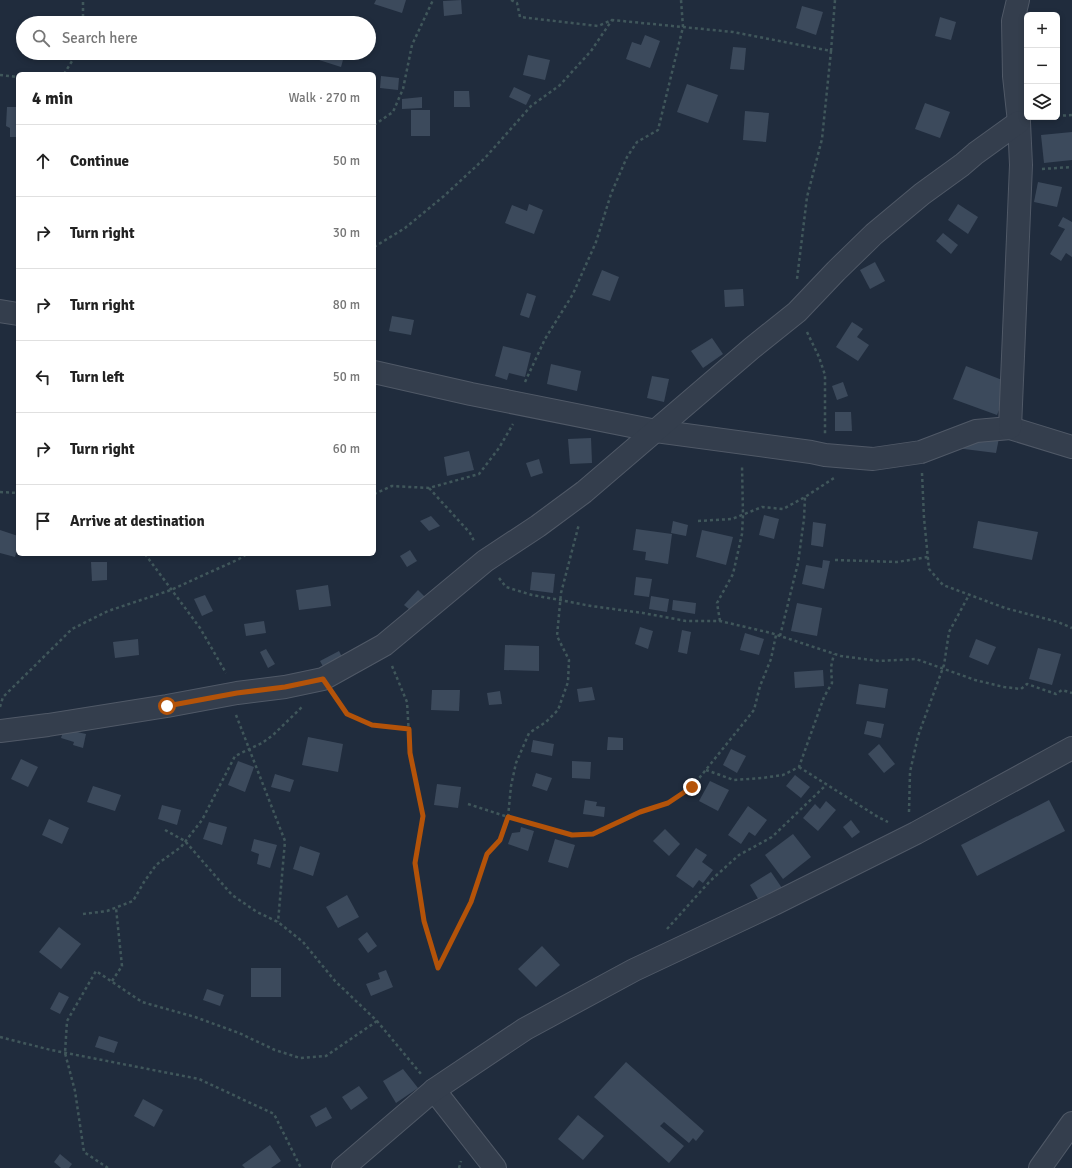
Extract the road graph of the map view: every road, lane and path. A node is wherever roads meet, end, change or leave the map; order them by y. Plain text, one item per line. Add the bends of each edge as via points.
1 (83, 0) edge
2 (433, 0) edge
3 (511, 0) edge
4 (681, 0) edge
5 (835, 0) edge
6 (1018, 0) edge
7 (517, 1) edge
8 (83, 16) edge
9 (612, 20) junction
10 (683, 27) junction
11 (831, 51) junction
12 (73, 60) edge
13 (65, 72) edge
14 (0, 75) edge
15 (16, 77) edge
16 (1072, 115) edge
17 (1060, 116) edge
18 (1018, 122) junction
19 (376, 124) edge
20 (376, 246) edge
21 (0, 311) edge
22 (798, 312) junction
23 (16, 314) edge
24 (376, 372) edge
25 (513, 402) junction
26 (1010, 428) junction
27 (656, 431) junction
28 (742, 443) junction
29 (1072, 447) edge
30 (921, 452) junction
31 (825, 455) junction
32 (840, 475) dead end
33 (833, 479) junction
34 (0, 492) edge
35 (584, 492) junction
36 (16, 493) edge
37 (376, 493) edge
38 (805, 497) junction
39 (743, 515) junction
40 (698, 520) dead end
41 (146, 556) edge
42 (244, 556) edge
43 (928, 557) junction
44 (835, 560) dead end
45 (171, 590) junction
46 (969, 595) junction
47 (560, 600) junction
48 (720, 621) junction
49 (1072, 628) edge
50 (776, 635) junction
51 (780, 636) junction
52 (384, 645) junction
53 (834, 654) junction
54 (943, 669) junction
55 (323, 679) junction
56 (237, 693) junction
57 (1072, 693) edge
58 (0, 707) edge
59 (409, 729) junction
60 (0, 731) edge
61 (1072, 748) edge
62 (249, 749) junction
63 (799, 768) junction
64 (706, 770) junction
65 (826, 785) junction
66 (468, 804) dead end
67 (508, 817) junction
68 (165, 830) dead end
69 (916, 833) junction
70 (185, 842) junction
71 (116, 908) junction
72 (83, 914) dead end
73 (278, 922) junction
74 (666, 930) dead end
75 (112, 981) junction
76 (377, 1021) junction
77 (0, 1037) edge
78 (65, 1053) junction
79 (434, 1090) junction
80 (1072, 1123) edge
81 (108, 1168) edge
82 (301, 1168) edge
83 (343, 1168) edge
84 (495, 1168) edge
85 (1040, 1168) edge

1 - 8 path
2 - 19 path via 412,46 403,89 393,112
3 - 7 path
4 - 10 path
5 - 11 path
6 - 18 street via 1013,21
7 - 9 path via 520,17 598,26
9 - 10 path
9 - 20 path via 590,51 560,85 531,106 485,158 405,228
10 - 11 path via 733,32
10 - 25 path via 658,130 637,142 627,157 611,194 596,242 573,294 545,339 524,385
11 - 22 path via 822,138 807,197 796,291
12 - 13 path
14 - 15 path
16 - 17 path
18 - 22 street via 922,194 874,234
18 - 26 street via 1021,166
21 - 23 street
22 - 27 street
22 - 31 path via 825,375
24 - 25 street
25 - 27 street
25 - 37 path via 513,423 499,448 479,474 429,488 392,486
26 - 29 street
26 - 30 street via 976,431
27 - 28 street
27 - 35 street
28 - 31 street
28 - 39 path
30 - 31 street via 872,459
30 - 43 path
31 - 33 path
32 - 33 path
33 - 38 path
34 - 36 path
35 - 47 path via 581,518
35 - 52 street via 485,561
38 - 39 path via 783,509 762,507
38 - 51 path via 798,563
39 - 40 path via 732,519
39 - 48 path via 742,534 733,574 717,603
41 - 45 path
42 - 45 path
43 - 44 path via 898,562
43 - 46 path via 929,569 943,585
45 - 56 path via 200,628
45 - 58 path via 108,611 72,629 3,696
46 - 49 path
46 - 54 path via 949,632
47 - 48 path via 686,621
47 - 67 path via 557,636 570,660 568,682 558,710 529,733 516,763
48 - 50 path
50 - 51 path
50 - 64 path via 754,710
51 - 53 path
52 - 55 street
52 - 59 path via 407,702
53 - 54 path via 879,661 916,659
53 - 63 path via 831,667 832,683 824,697
54 - 57 path via 1004,687 1021,689 1027,684 1056,694 1062,690
54 - 69 path via 918,736 910,772 909,813
55 - 56 street
55 - 59 path via 347,714 372,725
55 - 62 path via 304,706 273,735
56 - 60 street
56 - 62 path via 233,707
59 - 67 path via 410,753 423,816 415,863 424,921 438,968 471,902 487,854 500,840
61 - 69 street
62 - 70 path via 235,756 202,820
62 - 73 path via 285,841
63 - 64 path via 783,775 734,780
63 - 65 path
64 - 67 path via 692,787 668,803 640,812 593,834 572,835
65 - 69 path via 878,817
65 - 74 path via 772,837 740,855 722,870
66 - 67 path
68 - 70 path
69 - 79 street via 634,970 525,1029
70 - 71 path via 156,865 133,901
70 - 73 path via 232,895 256,912
71 - 72 path via 107,912
71 - 75 path via 122,966
73 - 76 path via 303,942 335,981
75 - 76 path via 142,1002 195,1017 300,1058 326,1056
75 - 78 path via 96,971 67,1021
76 - 79 path
77 - 78 path
78 - 81 path via 75,1091 84,1152
78 - 82 path via 199,1078 274,1114
79 - 83 street
79 - 84 street
80 - 85 street

